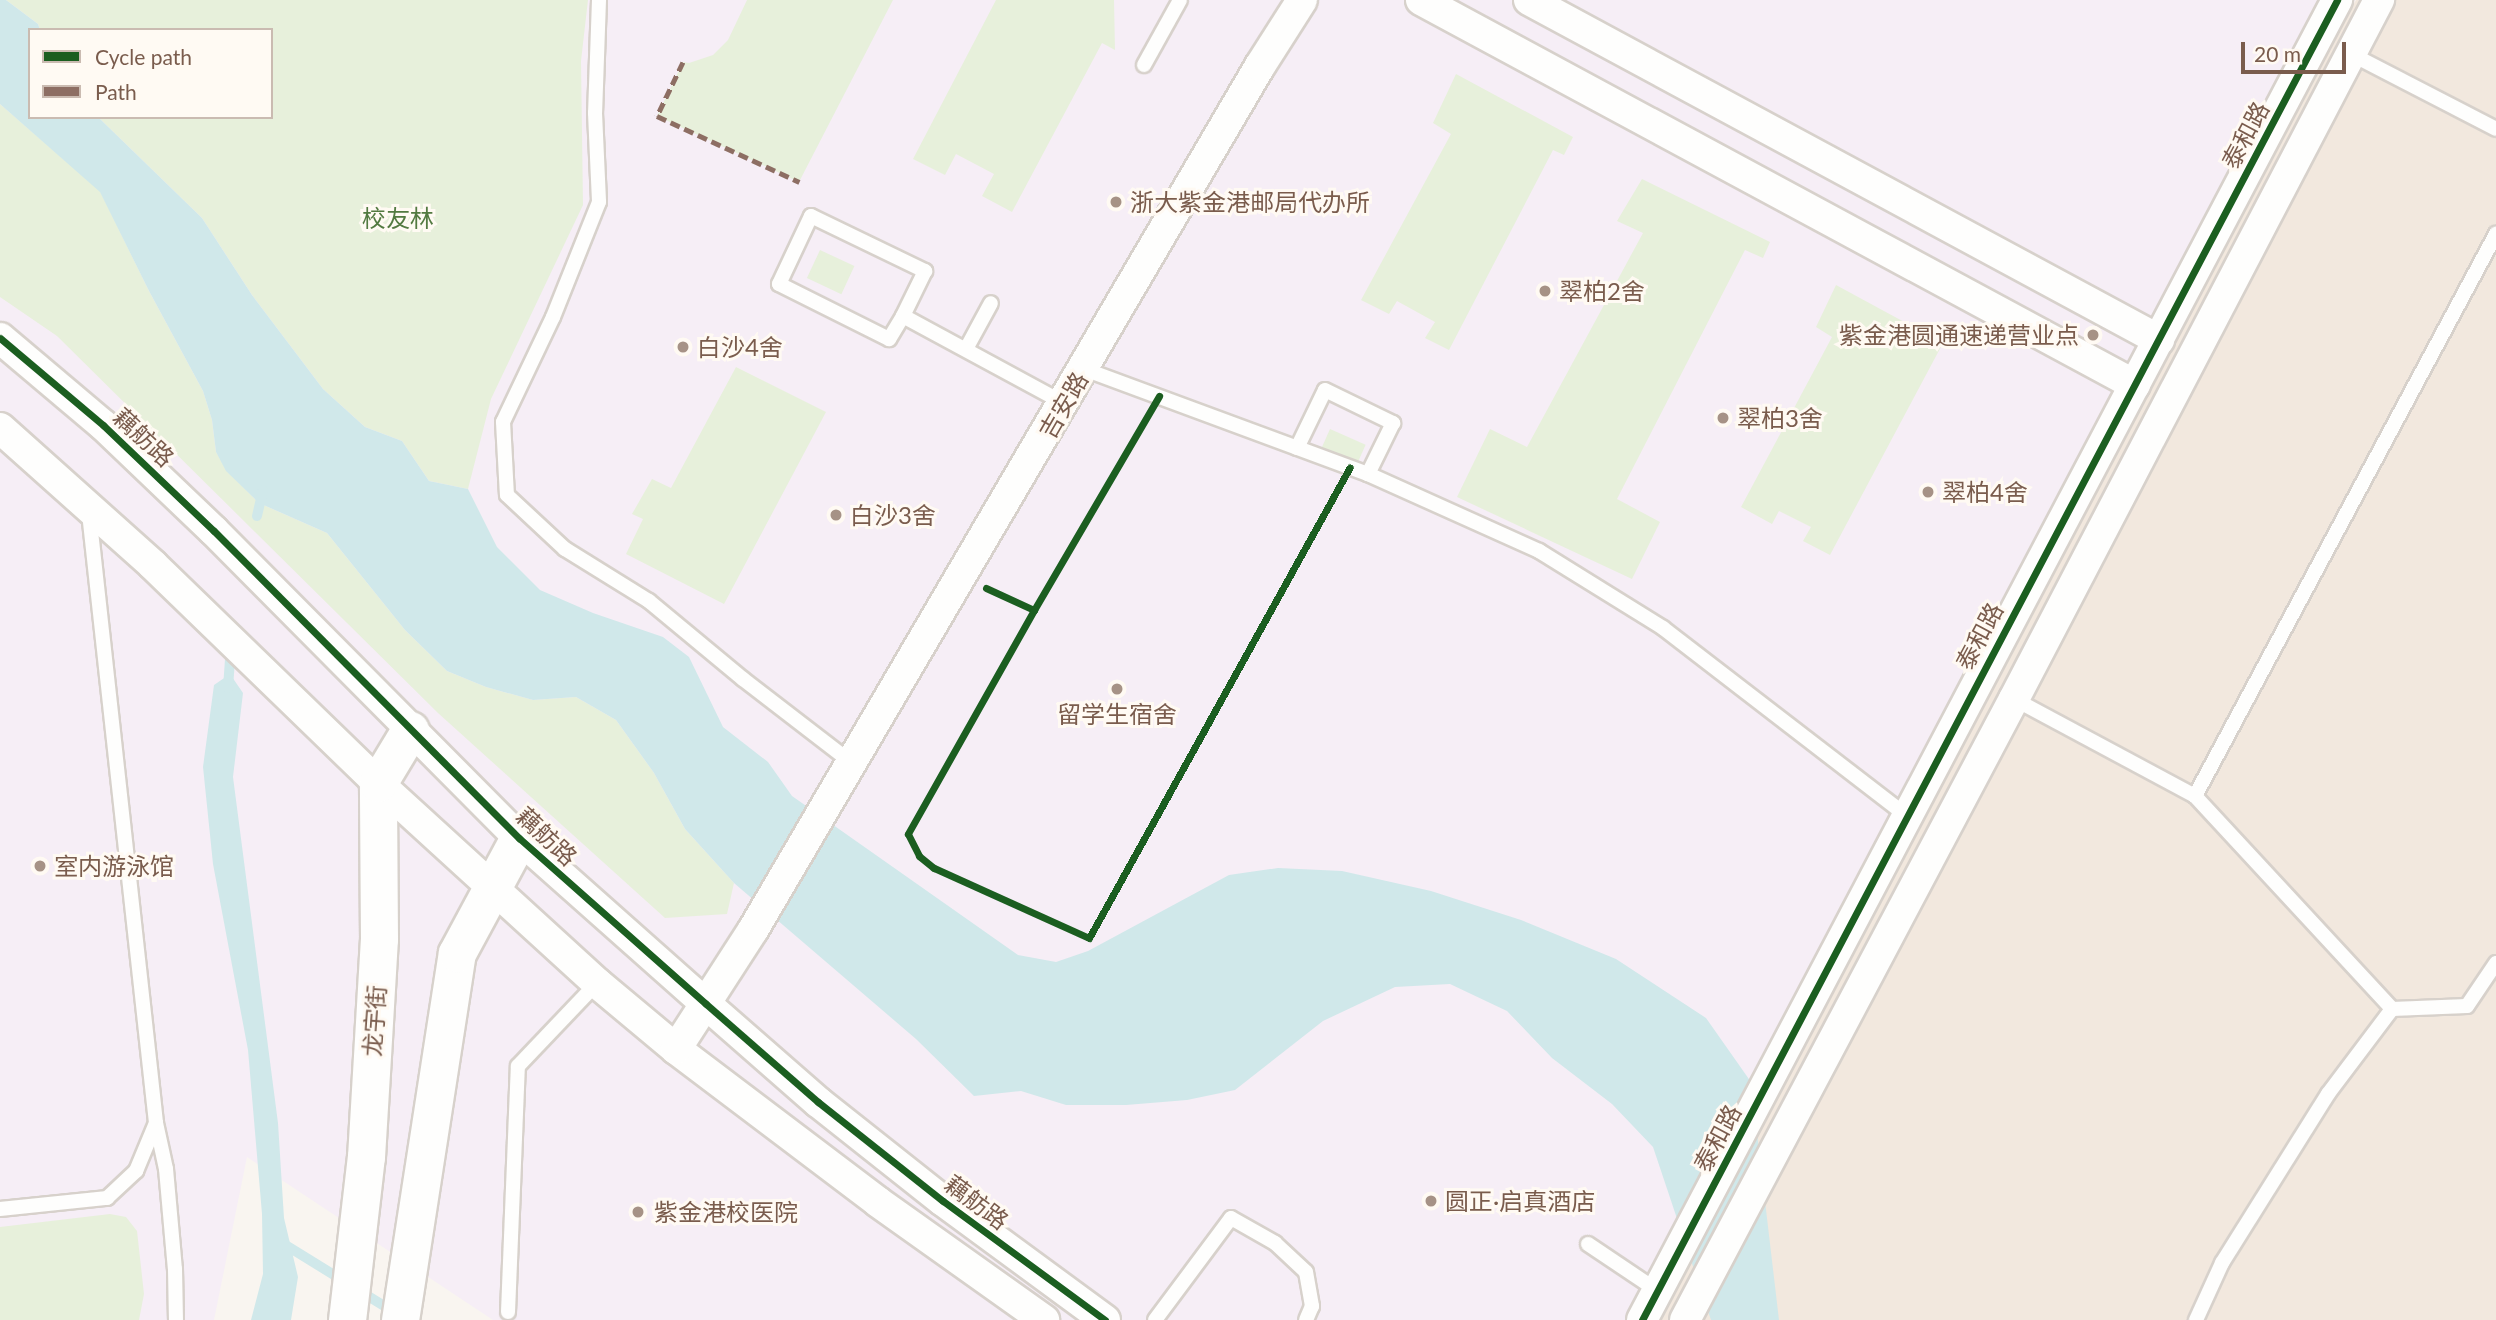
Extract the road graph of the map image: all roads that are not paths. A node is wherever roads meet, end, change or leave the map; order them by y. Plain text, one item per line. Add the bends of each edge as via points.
1 (599, 0) edge
2 (1180, 0) edge
3 (1302, 0) edge
4 (1421, 0) edge
5 (1529, 0) edge
6 (2337, 0) edge
7 (2379, 0) edge
8 (2351, 54) junction
9 (1144, 65) dead end
10 (2496, 129) edge
11 (2496, 234) edge
12 (991, 303) dead end
13 (903, 316) junction
14 (0, 338) edge
15 (2159, 340) junction
16 (966, 349) junction
17 (1084, 369) junction
18 (2136, 385) junction
19 (1064, 403) junction
20 (0, 428) edge
21 (1297, 448) junction
22 (1368, 474) junction
23 (89, 508) junction
24 (2014, 699) junction
25 (411, 730) junction
26 (852, 763) junction
27 (378, 783) junction
28 (2195, 796) junction
29 (1906, 815) junction
30 (519, 838) junction
31 (492, 889) junction
32 (2496, 963) edge
33 (597, 983) junction
34 (706, 1004) junction
35 (2392, 1009) junction
36 (676, 1049) junction
37 (156, 1123) junction
38 (0, 1209) edge
39 (1588, 1244) dead end
40 (1663, 1280) junction
41 (508, 1312) dead end
42 (176, 1320) edge
43 (347, 1320) edge
44 (400, 1320) edge
45 (1044, 1320) edge
46 (1105, 1320) edge
47 (1155, 1320) edge
48 (1306, 1320) edge
49 (1642, 1320) edge
50 (1685, 1320) edge
51 (2196, 1320) edge

1 - 26 lane via 595,113 599,202 553,317 503,422 507,495 565,549 649,601
2 - 9 lane
3 - 17 street, 吉安路
4 - 18 street
5 - 15 street
6 - 15 street, 泰和路
7 - 8 street
8 - 10 lane
8 - 24 street
11 - 28 lane
12 - 16 lane
13 - 13 lane via 925,271 811,216 779,284 889,339
13 - 16 lane
14 - 25 street, 藕舫路 via 103,425
15 - 18 street, 泰和路
16 - 19 lane
17 - 19 street, 吉安路
17 - 21 lane
18 - 29 street, 泰和路
19 - 26 street, 吉安路
20 - 23 street
21 - 22 lane
21 - 22 lane via 1325,390 1393,423
22 - 29 lane via 1539,551 1663,628
23 - 27 street
23 - 37 lane
24 - 28 lane
24 - 50 street
25 - 27 street
25 - 30 street, 藕舫路
26 - 34 street, 吉安路
27 - 31 street
27 - 43 street, 龙宇街 via 379,939 360,1223
28 - 35 lane
29 - 40 street, 泰和路
30 - 31 street
30 - 34 street, 藕舫路
31 - 33 street
31 - 44 street via 457,953
32 - 35 lane via 2467,1006
33 - 36 street
33 - 41 lane via 518,1066
34 - 36 street, 吉安路
34 - 46 street, 藕舫路 via 828,1110
35 - 51 lane via 2321,1105 2222,1263
36 - 45 street
37 - 38 lane via 136,1171 107,1198
37 - 42 lane via 166,1169
39 - 40 lane
40 - 49 street, 泰和路
47 - 48 lane via 1231,1218 1275,1243 1306,1272 1312,1306

